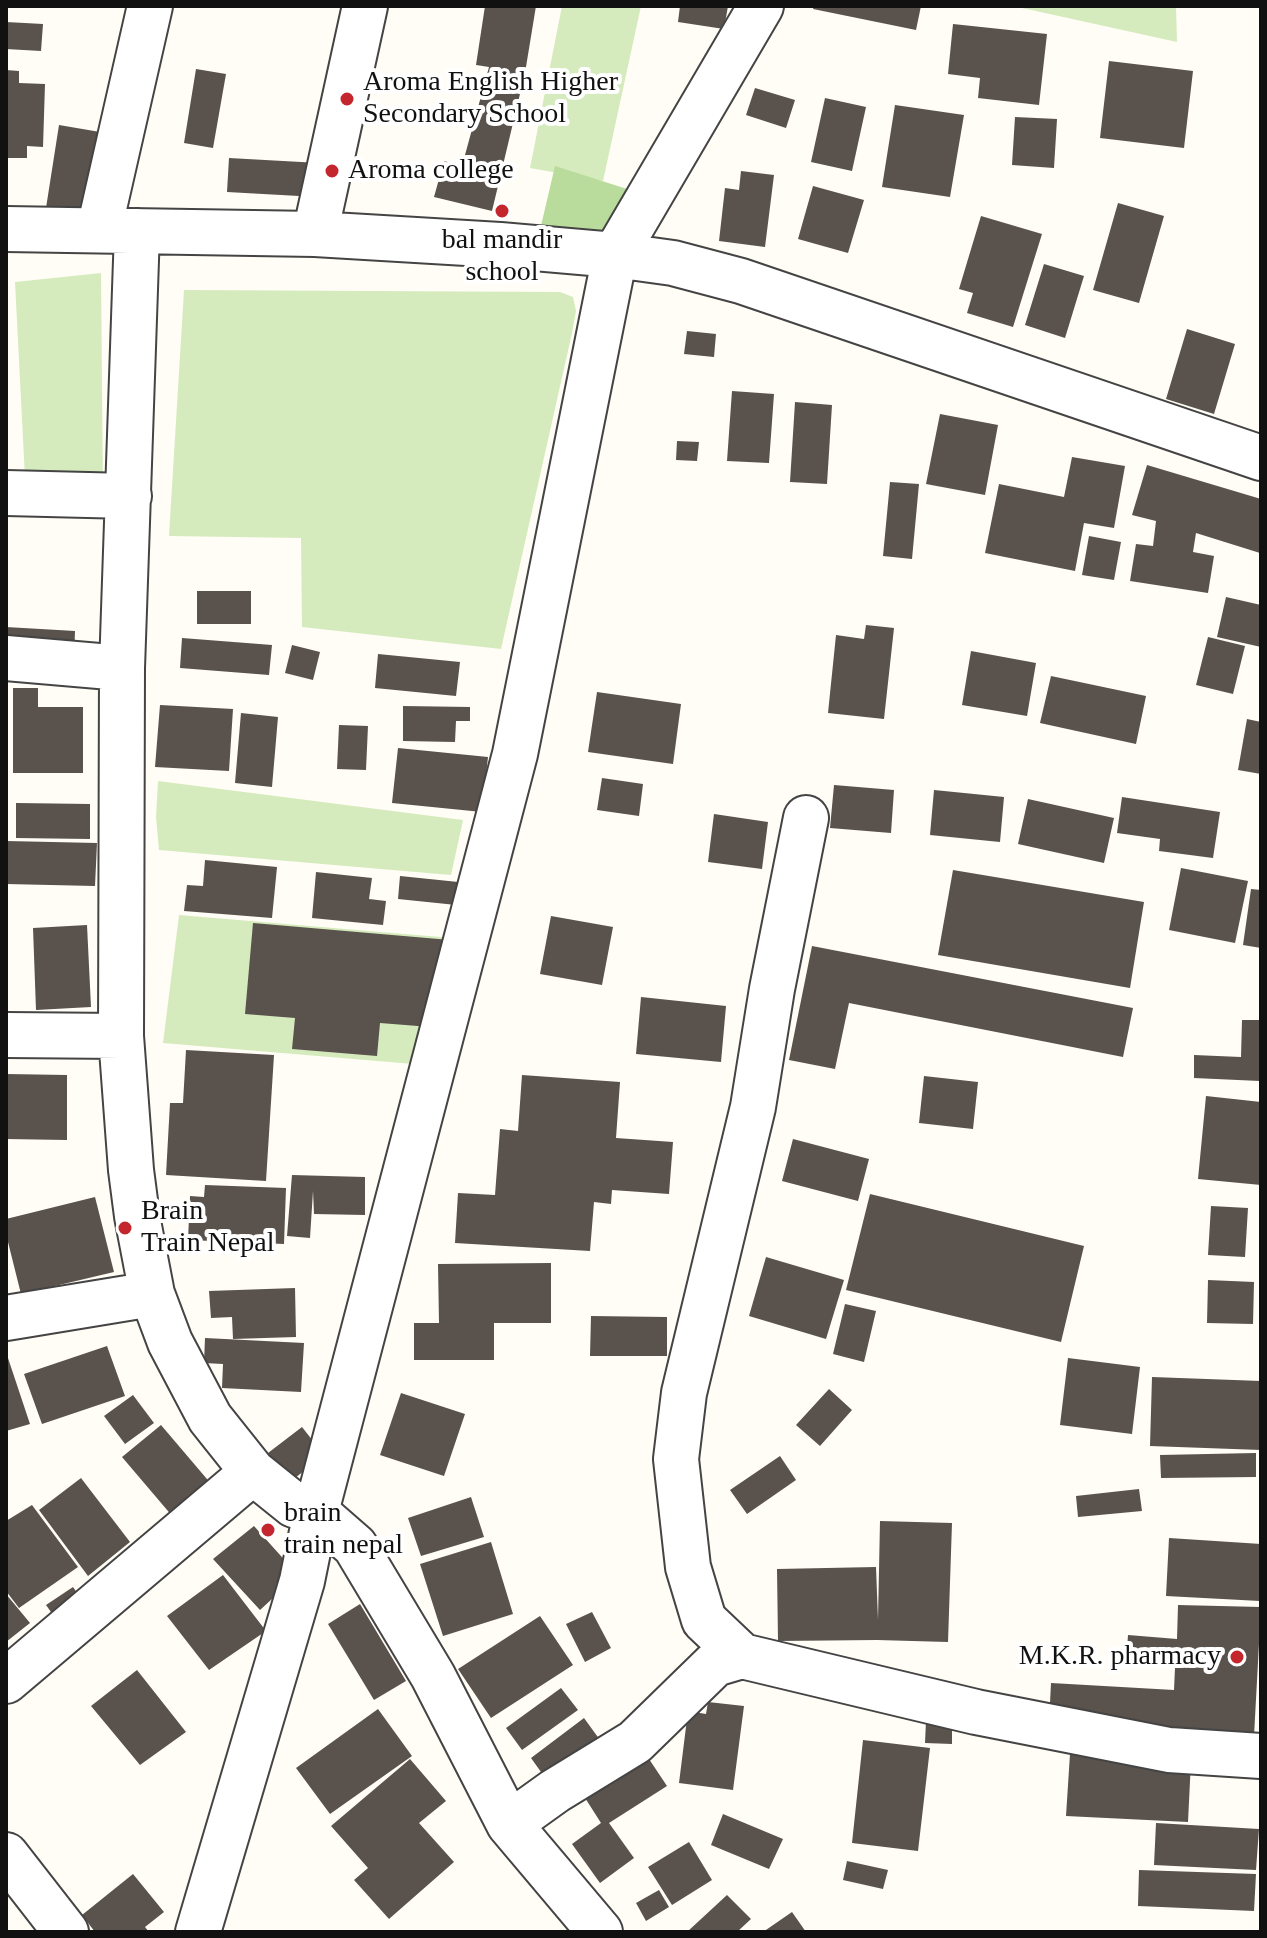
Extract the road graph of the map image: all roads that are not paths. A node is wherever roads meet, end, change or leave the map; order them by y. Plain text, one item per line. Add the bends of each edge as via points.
1 (150, 6) edge
2 (365, 6) edge
3 (761, 6) edge
4 (6, 229) edge
5 (118, 230) junction
6 (315, 234) junction
7 (615, 255) junction
8 (1261, 458) edge
9 (6, 493) edge
10 (129, 496) junction
11 (6, 658) edge
12 (122, 668) junction
13 (806, 818) dead end
14 (6, 1035) edge
15 (121, 1036) junction
16 (152, 1294) junction
17 (6, 1318) edge
18 (253, 1472) junction
19 (316, 1512) junction
20 (742, 1656) junction
21 (6, 1681) edge
22 (1261, 1756) edge
23 (509, 1824) junction
24 (6, 1855) edge
25 (66, 1932) edge
26 (198, 1932) edge
27 (600, 1932) edge

1 - 5 street
2 - 6 street
3 - 7 street
4 - 5 street
5 - 6 street
5 - 10 street
6 - 7 street
7 - 8 street via 741,281
7 - 19 street via 515,754
9 - 10 street
10 - 12 street
11 - 12 street
12 - 15 street
13 - 20 street via 753,1107 684,1393 676,1459 688,1567 704,1620
14 - 15 street
15 - 16 street via 131,1170
16 - 17 street
16 - 18 street via 170,1342 210,1418
18 - 19 street via 294,1505
18 - 21 street
19 - 23 street via 355,1546 433,1676
19 - 26 street via 302,1581
20 - 22 street via 976,1712 1169,1750
20 - 23 street via 715,1664 635,1742
23 - 27 street
24 - 25 street

